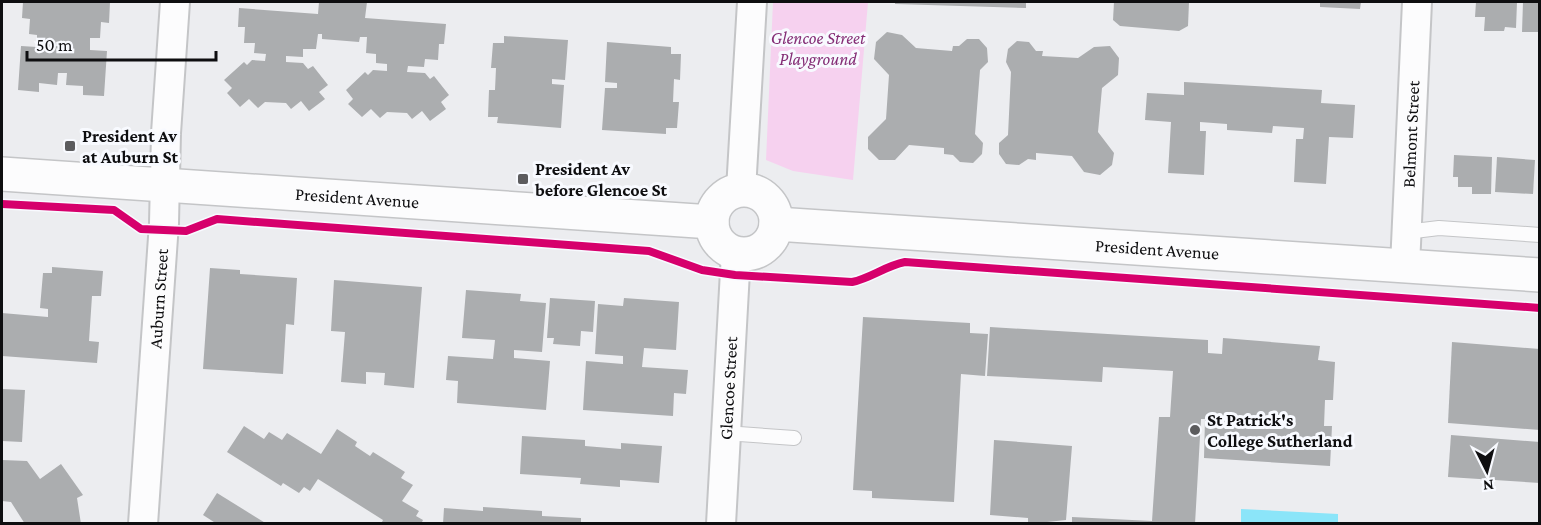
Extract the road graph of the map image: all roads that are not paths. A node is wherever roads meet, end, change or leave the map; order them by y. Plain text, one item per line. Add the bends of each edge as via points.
1 (176, 2) edge
2 (752, 2) edge
3 (1417, 2) edge
4 (2, 174) edge
5 (164, 186) junction
6 (741, 190) junction
7 (712, 222) junction
8 (776, 224) junction
9 (1406, 232) junction
10 (1539, 235) edge
11 (736, 253) junction
12 (1405, 266) junction
13 (1539, 275) edge
14 (725, 433) junction
15 (794, 438) dead end
16 (143, 524) edge
17 (721, 524) edge

1 - 5 street, Auburn Street
2 - 6 street
3 - 9 street, Belmont Street
4 - 5 street, President Avenue
5 - 7 street, President Avenue
5 - 16 street, Auburn Street
6 - 7 street via 721,200
6 - 8 street via 765,198
7 - 11 street via 721,245
8 - 11 street via 768,244 760,250
8 - 12 street, President Avenue
9 - 10 lane via 1439,228
9 - 12 street, Belmont Street
11 - 14 street, Glencoe Street
12 - 13 street, President Avenue
14 - 15 lane
14 - 17 street, Glencoe Street

